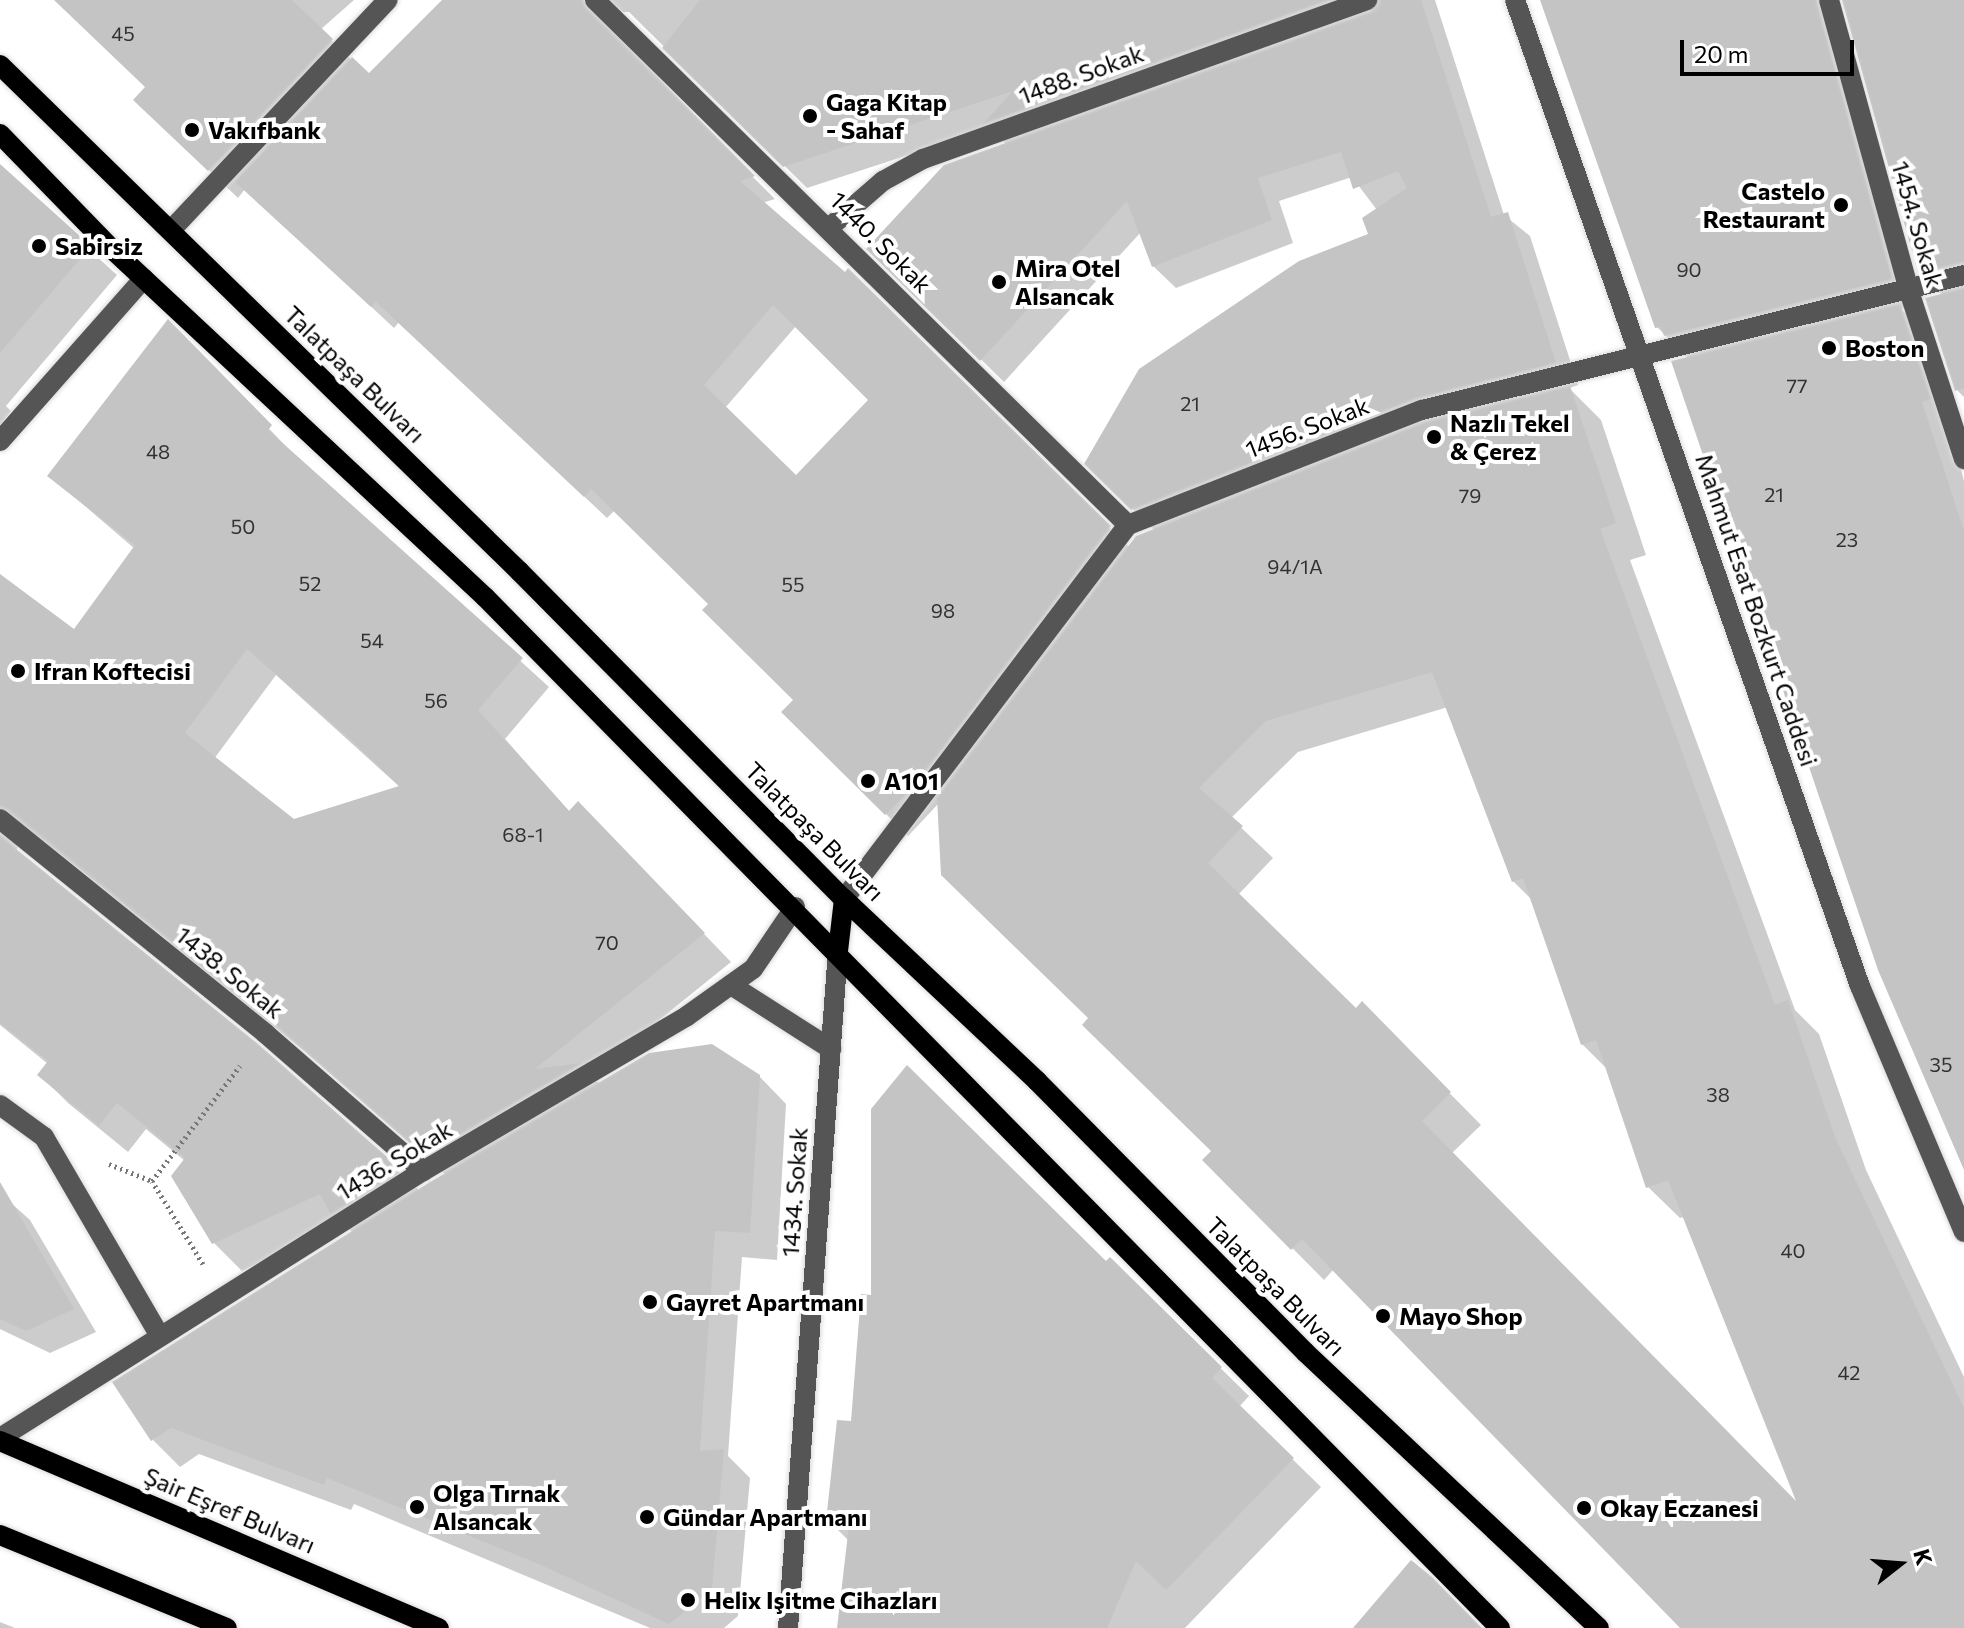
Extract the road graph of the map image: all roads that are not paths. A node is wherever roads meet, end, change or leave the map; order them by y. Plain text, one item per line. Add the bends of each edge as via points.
1 (388, 0) edge
2 (595, 0) edge
3 (1367, 0) edge
4 (1515, 0) edge
5 (1829, 0) edge
6 (0, 65) edge
7 (0, 134) edge
8 (830, 227) junction
9 (171, 230) junction
10 (1964, 275) edge
11 (144, 278) junction
12 (1909, 291) junction
13 (1641, 354) junction
14 (0, 441) edge
15 (1964, 459) edge
16 (1128, 525) junction
17 (0, 819) edge
18 (844, 899) junction
19 (795, 907) junction
20 (838, 951) junction
21 (731, 985) junction
22 (831, 1049) junction
23 (0, 1105) edge
24 (423, 1171) junction
25 (1956, 1184) edge
26 (1964, 1232) edge
27 (160, 1336) junction
28 (0, 1440) edge
29 (0, 1535) edge
30 (227, 1628) edge
31 (439, 1628) edge
32 (788, 1628) edge
33 (1500, 1628) edge
34 (1599, 1628) edge

1 - 9 street
2 - 8 street, 1440. Sokak
3 - 8 street, 1488. Sokak via 923,159 883,181
4 - 13 street, Mahmut Esat Bozkurt Caddesi
5 - 12 street, 1454. Sokak
6 - 9 main road, Talatpaşa Bulvarı
7 - 11 main road
8 - 16 street, 1440. Sokak
9 - 18 main road, Talatpaşa Bulvarı
10 - 12 street, 1456. Sokak
11 - 14 street
11 - 19 main road via 485,597
12 - 13 street, 1456. Sokak
12 - 15 street, 1454. Sokak
13 - 16 street, 1456. Sokak via 1422,410
13 - 25 street, Mahmut Esat Bozkurt Caddesi via 1860,986
16 - 18 street
17 - 24 street, 1438. Sokak via 265,1033
18 - 20 main road
18 - 34 main road, Talatpaşa Bulvarı via 1037,1081 1305,1352
19 - 20 main road
19 - 21 street, 1436. Sokak via 753,969
20 - 22 street, 1434. Sokak
20 - 33 main road
21 - 22 street
21 - 24 street, 1436. Sokak
22 - 32 street, 1434. Sokak
23 - 27 street via 44,1137
24 - 27 street, 1436. Sokak
25 - 26 street, Mahmut Esat Bozkurt Caddesi
27 - 28 street, 1436. Sokak
28 - 31 main road, Şair Eşref Bulvarı
29 - 30 main road

